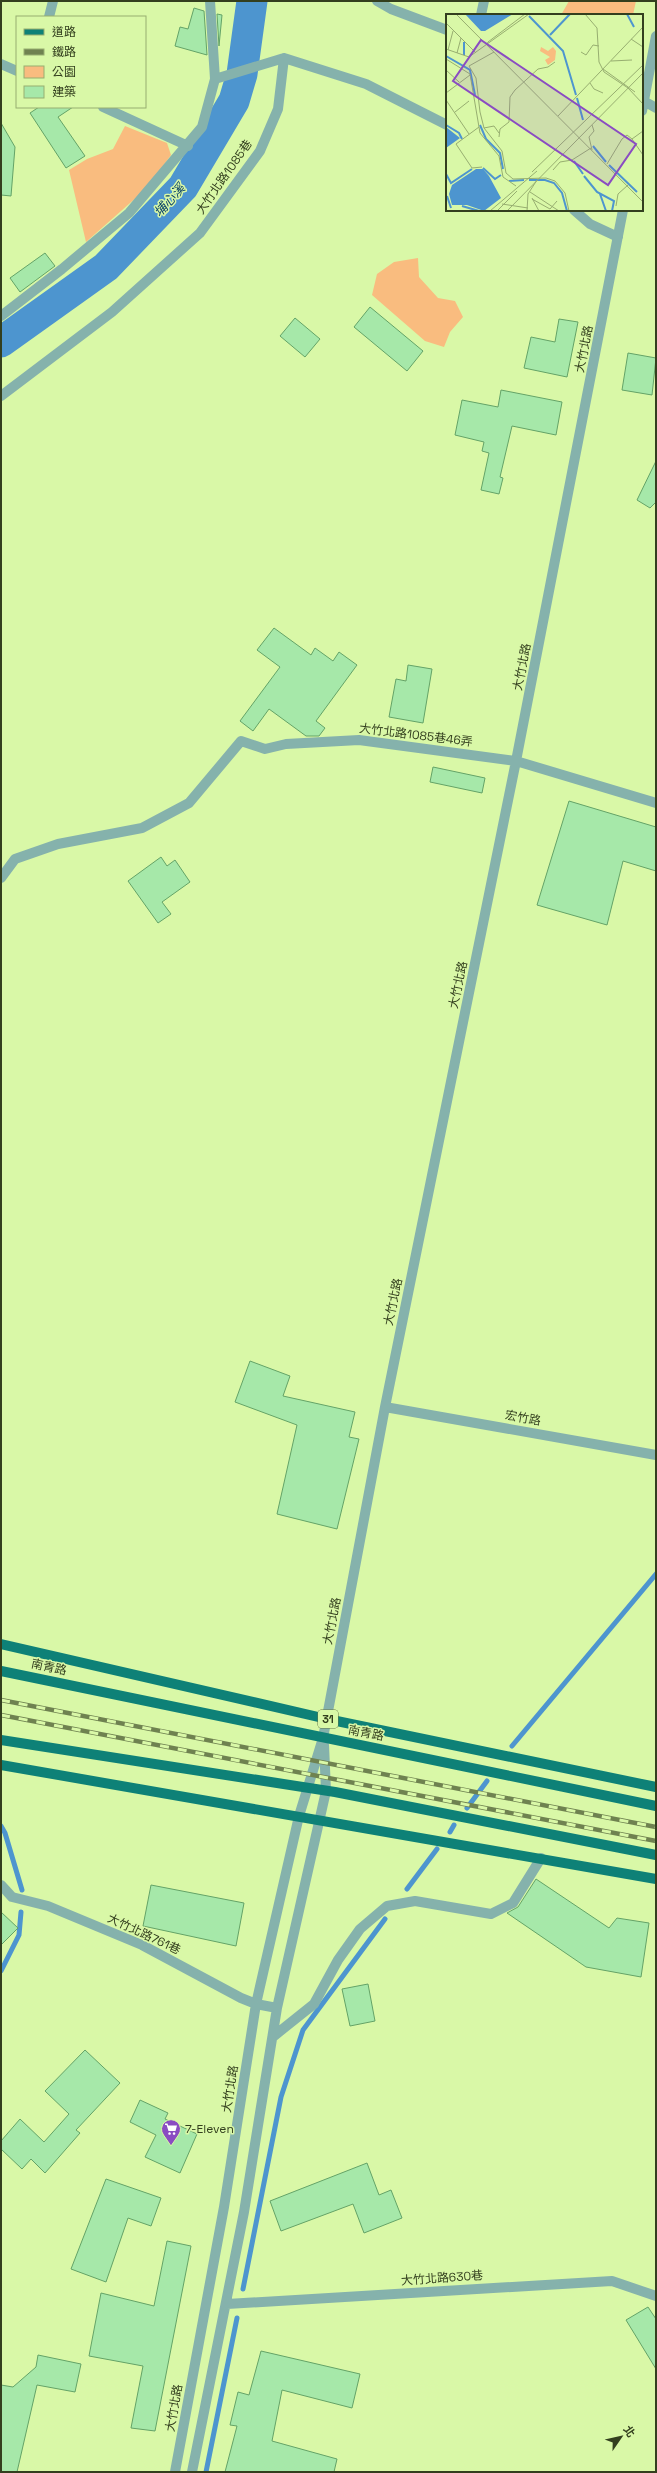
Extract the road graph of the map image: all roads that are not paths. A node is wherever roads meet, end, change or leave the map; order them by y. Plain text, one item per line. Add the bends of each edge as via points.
1 (53, 1) edge
2 (210, 1) edge
3 (377, 1) edge
4 (484, 1) edge
5 (481, 14) edge
6 (49, 16) edge
7 (446, 30) edge
8 (656, 36) edge
9 (284, 58) junction
10 (1, 64) edge
11 (16, 71) edge
12 (215, 79) junction
13 (656, 96) edge
14 (643, 104) edge
15 (105, 108) edge
16 (656, 108) edge
17 (446, 125) edge
18 (188, 146) junction
19 (575, 211) edge
20 (623, 211) edge
21 (618, 237) junction
22 (1, 316) edge
23 (1, 396) edge
24 (516, 761) junction
25 (656, 803) edge
26 (1, 878) edge
27 (385, 1407) junction
28 (656, 1455) edge
29 (1, 1644) edge
30 (1, 1671) edge
31 (327, 1718) junction
32 (323, 1738) junction
33 (1, 1740) edge
34 (1, 1765) edge
35 (656, 1787) edge
36 (307, 1788) junction
37 (326, 1791) junction
38 (656, 1806) edge
39 (300, 1816) junction
40 (320, 1820) junction
41 (656, 1855) edge
42 (540, 1858) junction
43 (656, 1879) edge
44 (1, 1885) edge
45 (256, 2004) junction
46 (277, 2008) junction
47 (274, 2036) junction
48 (656, 2296) edge
49 (227, 2304) junction
50 (175, 2472) edge
51 (192, 2472) edge

1 - 6 street
2 - 12 street
3 - 7 street via 391,9
4 - 5 street
8 - 14 street
9 - 12 street
9 - 17 street via 366,84
9 - 23 street, 大竹北路1085巷 via 278,109 260,151 200,232 112,312
10 - 11 street
12 - 18 street via 202,128
13 - 14 street
14 - 16 street
15 - 18 street
18 - 22 street via 129,213
19 - 21 street via 590,224
20 - 21 street, 大竹北路
21 - 24 street, 大竹北路
24 - 25 street
24 - 26 street, 大竹北路1085巷46弄 via 359,740 286,744 265,748 241,741 189,802 142,828 58,844 15,859
24 - 27 street, 大竹北路
27 - 28 street, 宏竹路
27 - 31 street, 大竹北路
29 - 31 main road, 31
30 - 32 main road, 南青路 / 31
31 - 32 street, 大竹北路
31 - 35 main road, 31
32 - 36 street, 大竹北路
32 - 37 street, 大竹北路
32 - 38 main road, 南青路 / 31
33 - 36 main road
34 - 39 main road
36 - 37 main road
36 - 39 street, 大竹北路
37 - 40 street, 大竹北路
37 - 41 main road
39 - 40 main road
39 - 45 street, 大竹北路
40 - 42 main road
40 - 46 street, 大竹北路
42 - 43 main road
42 - 47 street via 513,1903 491,1914 415,1901 387,1906 360,1929 338,1960 314,2004
44 - 45 street, 大竹北路761巷 via 12,1897 48,1906 142,1944
45 - 46 street, 大竹北路761巷
45 - 50 street, 大竹北路 via 224,2207
46 - 47 street, 大竹北路
47 - 49 street, 大竹北路
48 - 49 street, 大竹北路630巷 via 612,2281
49 - 51 street, 大竹北路

